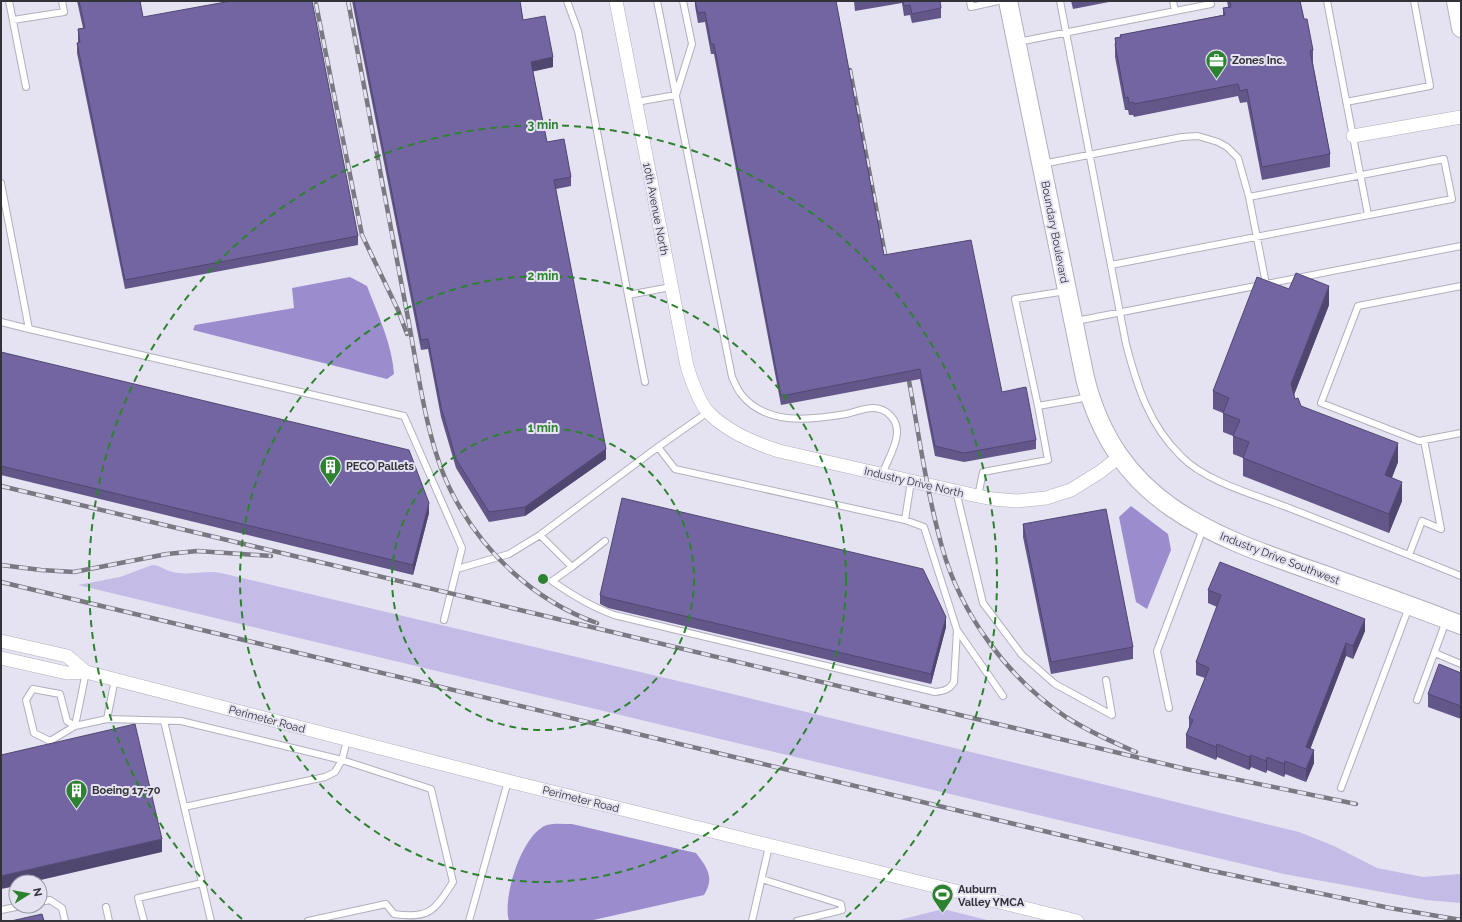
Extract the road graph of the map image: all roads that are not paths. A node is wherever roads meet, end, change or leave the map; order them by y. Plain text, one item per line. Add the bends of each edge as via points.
1 (9, 1) edge
2 (62, 1) edge
3 (567, 1) edge
4 (616, 1) edge
5 (657, 1) edge
6 (683, 1) edge
7 (970, 1) edge
8 (998, 1) edge
9 (1008, 1) edge
10 (1060, 1) edge
11 (1173, 1) edge
12 (1326, 1) edge
13 (1414, 1) edge
14 (1456, 1) edge
15 (1211, 4) dead end
16 (1175, 11) junction
17 (13, 20) junction
18 (1461, 28) edge
19 (1066, 32) junction
20 (1017, 42) junction
21 (26, 87) dead end
22 (676, 95) junction
23 (636, 102) junction
24 (1346, 102) junction
25 (1461, 116) edge
26 (1353, 136) junction
27 (1089, 154) junction
28 (1042, 164) junction
29 (1360, 176) junction
30 (1, 182) edge
31 (1249, 197) junction
32 (1368, 215) junction
33 (1257, 237) junction
34 (1461, 246) edge
35 (1111, 265) junction
36 (1266, 284) junction
37 (1461, 286) edge
38 (671, 287) junction
39 (1067, 290) junction
40 (628, 295) junction
41 (1120, 313) junction
42 (1, 322) edge
43 (1073, 322) junction
44 (29, 329) junction
45 (645, 382) dead end
46 (1090, 397) junction
47 (1038, 406) junction
48 (708, 412) junction
49 (1461, 433) edge
50 (1424, 440) junction
51 (658, 448) junction
52 (1119, 457) junction
53 (882, 474) junction
54 (911, 481) junction
55 (956, 491) junction
56 (978, 496) junction
57 (905, 520) junction
58 (1204, 527) junction
59 (540, 535) junction
60 (605, 541) dead end
61 (1409, 555) junction
62 (572, 567) junction
63 (457, 569) junction
64 (1461, 576) edge
65 (1409, 606) junction
66 (444, 620) dead end
67 (1454, 623) edge
68 (957, 630) junction
69 (1, 640) edge
70 (1435, 653) junction
71 (1, 658) edge
72 (1461, 664) edge
73 (86, 672) junction
74 (115, 680) junction
75 (1106, 680) dead end
76 (1003, 696) dead end
77 (1418, 700) dead end
78 (1168, 708) dead end
79 (108, 719) junction
80 (164, 721) junction
81 (75, 726) junction
82 (347, 740) junction
83 (342, 760) junction
84 (508, 782) junction
85 (1342, 788) dead end
86 (184, 807) junction
87 (769, 846) junction
88 (762, 879) junction
89 (202, 883) junction
90 (48, 900) edge
91 (106, 907) dead end
92 (66, 921) edge
93 (109, 921) edge
94 (144, 921) edge
95 (211, 921) edge
96 (308, 921) edge
97 (469, 921) edge
98 (752, 921) edge
99 (797, 921) edge
100 (1077, 921) edge

1 - 17 lane
2 - 17 lane via 64,12
3 - 40 lane via 578,30
4 - 23 street, 10th Avenue North
5 - 22 lane
6 - 22 lane via 692,44
7 - 8 lane via 972,7
9 - 20 street, Boundary Boulevard
10 - 19 lane
11 - 16 lane
12 - 24 lane
13 - 24 lane via 1430,86
14 - 18 street
15 - 16 lane
16 - 19 lane
17 - 21 lane
19 - 20 lane
19 - 27 lane
20 - 28 street, Boundary Boulevard
22 - 23 lane
22 - 53 lane via 732,377 741,394 754,406 770,415 788,418 822,418 867,408 882,409 894,420 897,435
23 - 38 street, 10th Avenue North
24 - 26 lane
25 - 26 street
26 - 29 lane
27 - 28 lane
27 - 31 lane via 1182,137 1207,138 1227,147 1238,158
27 - 35 lane
28 - 39 street, Boundary Boulevard
29 - 31 lane
29 - 32 lane
29 - 32 lane via 1444,159 1452,199
30 - 44 lane
31 - 33 lane
32 - 33 lane
33 - 35 lane
33 - 36 lane
34 - 36 lane
35 - 41 lane
36 - 41 lane
37 - 50 lane via 1358,306 1321,403 1419,441
38 - 40 lane
38 - 48 street, 10th Avenue North via 687,366
39 - 43 street, Boundary Boulevard
39 - 47 lane via 1015,299
40 - 45 lane
41 - 43 lane
41 - 61 lane via 1143,401 1165,440 1182,458 1232,486
42 - 44 lane
43 - 46 street, Boundary Boulevard
44 - 63 lane via 404,416 462,548
46 - 47 lane
46 - 52 street, Boundary Boulevard via 1106,436
47 - 56 lane via 1048,460 983,472
48 - 51 lane
48 - 53 street, Industry Drive North via 744,438 765,446
49 - 50 lane
50 - 61 lane via 1441,529 1422,521
51 - 57 lane via 675,469
51 - 59 lane
52 - 56 street, Industry Drive North via 1081,485 1046,498 1017,501
52 - 58 street, Industry Drive Southwest via 1162,501 1182,516
53 - 54 street, Industry Drive North
54 - 55 street, Industry Drive North
54 - 57 lane
55 - 56 street, Industry Drive North
55 - 75 lane via 983,603 1022,655 1055,684 1112,715
57 - 68 lane via 924,527
58 - 65 street, Industry Drive Southwest via 1283,561
58 - 78 lane via 1157,651
59 - 62 lane
59 - 63 lane via 509,554
60 - 62 lane
61 - 64 lane
62 - 68 lane via 552,581 574,596 614,616 935,692 951,688 954,682
63 - 66 lane
65 - 67 street, Industry Drive Southwest
65 - 85 lane
67 - 70 lane
68 - 76 lane
69 - 73 street, Perimeter Road via 67,656
70 - 72 lane
70 - 77 lane
71 - 73 street, Perimeter Road via 67,673
73 - 74 street, Perimeter Road
73 - 81 lane
74 - 79 lane
74 - 82 street, Perimeter Road
79 - 80 lane
79 - 81 lane
80 - 83 lane via 182,722
80 - 86 lane
81 - 81 lane via 50,741 34,733 26,700 33,689 60,694 67,721
82 - 83 lane
82 - 84 street, Perimeter Road
83 - 86 lane via 335,772 325,777
83 - 96 lane via 431,789 453,882 438,904 425,914 414,917 394,914 386,904
84 - 87 street, Perimeter Road
84 - 97 lane
86 - 89 lane
87 - 88 lane
87 - 100 street, Perimeter Road
88 - 98 lane
88 - 99 lane via 841,904 842,910
89 - 94 lane via 138,898
89 - 95 lane
90 - 92 lane via 62,908
91 - 93 lane

